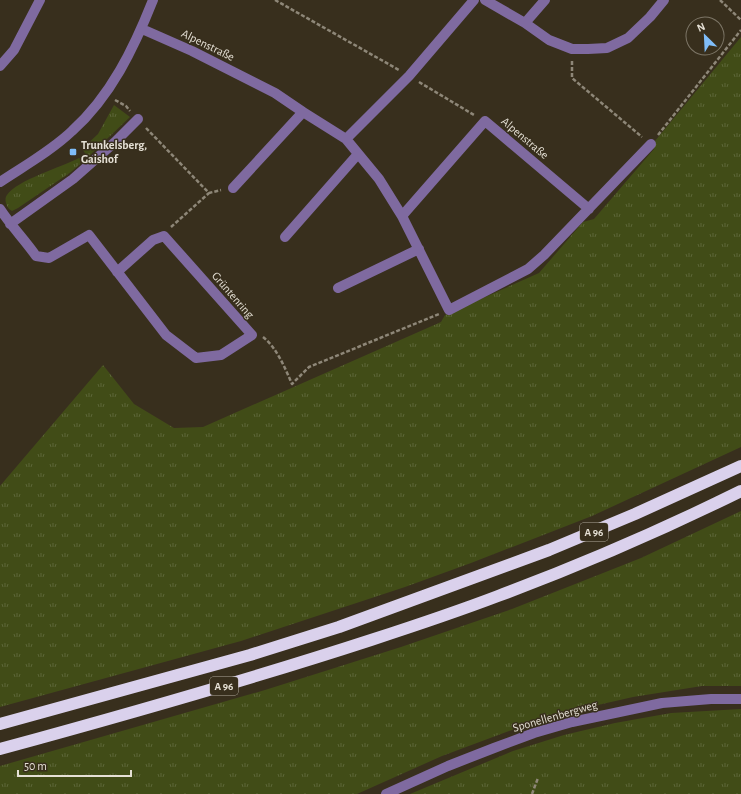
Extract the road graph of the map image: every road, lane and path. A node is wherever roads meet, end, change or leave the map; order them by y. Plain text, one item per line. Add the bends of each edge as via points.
1 (40, 0) edge
2 (153, 0) edge
3 (275, 0) edge
4 (474, 0) edge
5 (485, 0) edge
6 (545, 0) edge
7 (664, 0) edge
8 (720, 0) edge
9 (741, 20) edge
10 (525, 23) junction
11 (142, 29) junction
12 (741, 30) edge
13 (572, 49) junction
14 (0, 66) edge
15 (409, 76) junction
16 (106, 94) junction
17 (303, 112) junction
18 (138, 119) junction
19 (485, 121) junction
20 (346, 139) junction
21 (651, 144) junction
22 (358, 154) junction
23 (0, 182) edge
24 (233, 188) joint
25 (209, 193) junction
26 (0, 209) edge
27 (589, 209) junction
28 (402, 216) junction
29 (10, 224) junction
30 (164, 236) junction
31 (285, 237) dead end
32 (419, 249) junction
33 (117, 272) junction
34 (338, 288) dead end
35 (449, 310) junction
36 (252, 335) junction
37 (741, 466) edge
38 (741, 491) edge
39 (741, 699) edge
40 (0, 724) edge
41 (0, 749) edge
42 (538, 778) dead end
43 (386, 794) edge
44 (532, 794) edge

1 - 14 street via 14,50
2 - 11 street
3 - 15 path
4 - 15 street
5 - 10 street
6 - 10 street
7 - 13 street via 628,38 607,48
8 - 9 path
10 - 13 street via 549,40
11 - 16 street
11 - 17 street, Alpenstraße via 275,93
12 - 21 path
13 - 21 path via 572,78
15 - 19 path
15 - 20 street
16 - 18 path via 126,106
16 - 23 street via 73,131
17 - 20 street, Alpenstraße
17 - 24 street
18 - 25 path
18 - 29 street via 73,179
19 - 27 street, Alpenstraße
19 - 28 street, Alpenstraße
20 - 22 street, Alpenstraße
21 - 27 street
22 - 28 street, Alpenstraße via 379,179
22 - 31 street
24 - 25 path
25 - 30 path
26 - 29 street, Grüntenring
27 - 35 street via 528,269
28 - 32 street, Alpenstraße
29 - 33 street, Grüntenring via 36,256 49,258 89,235
30 - 33 street via 153,240
30 - 36 street, Grüntenring
32 - 34 street
32 - 35 street, Alpenstraße
33 - 36 street, Grüntenring via 166,335 196,358 221,355
35 - 36 path via 309,367 292,384 270,342 257,334
37 - 40 highway, A 96 via 549,550 339,627 250,655
38 - 41 highway, A 96 via 643,537 446,615 177,701
39 - 43 street, Sponellenbergweg via 662,703 572,722 534,733 448,766
42 - 44 path

